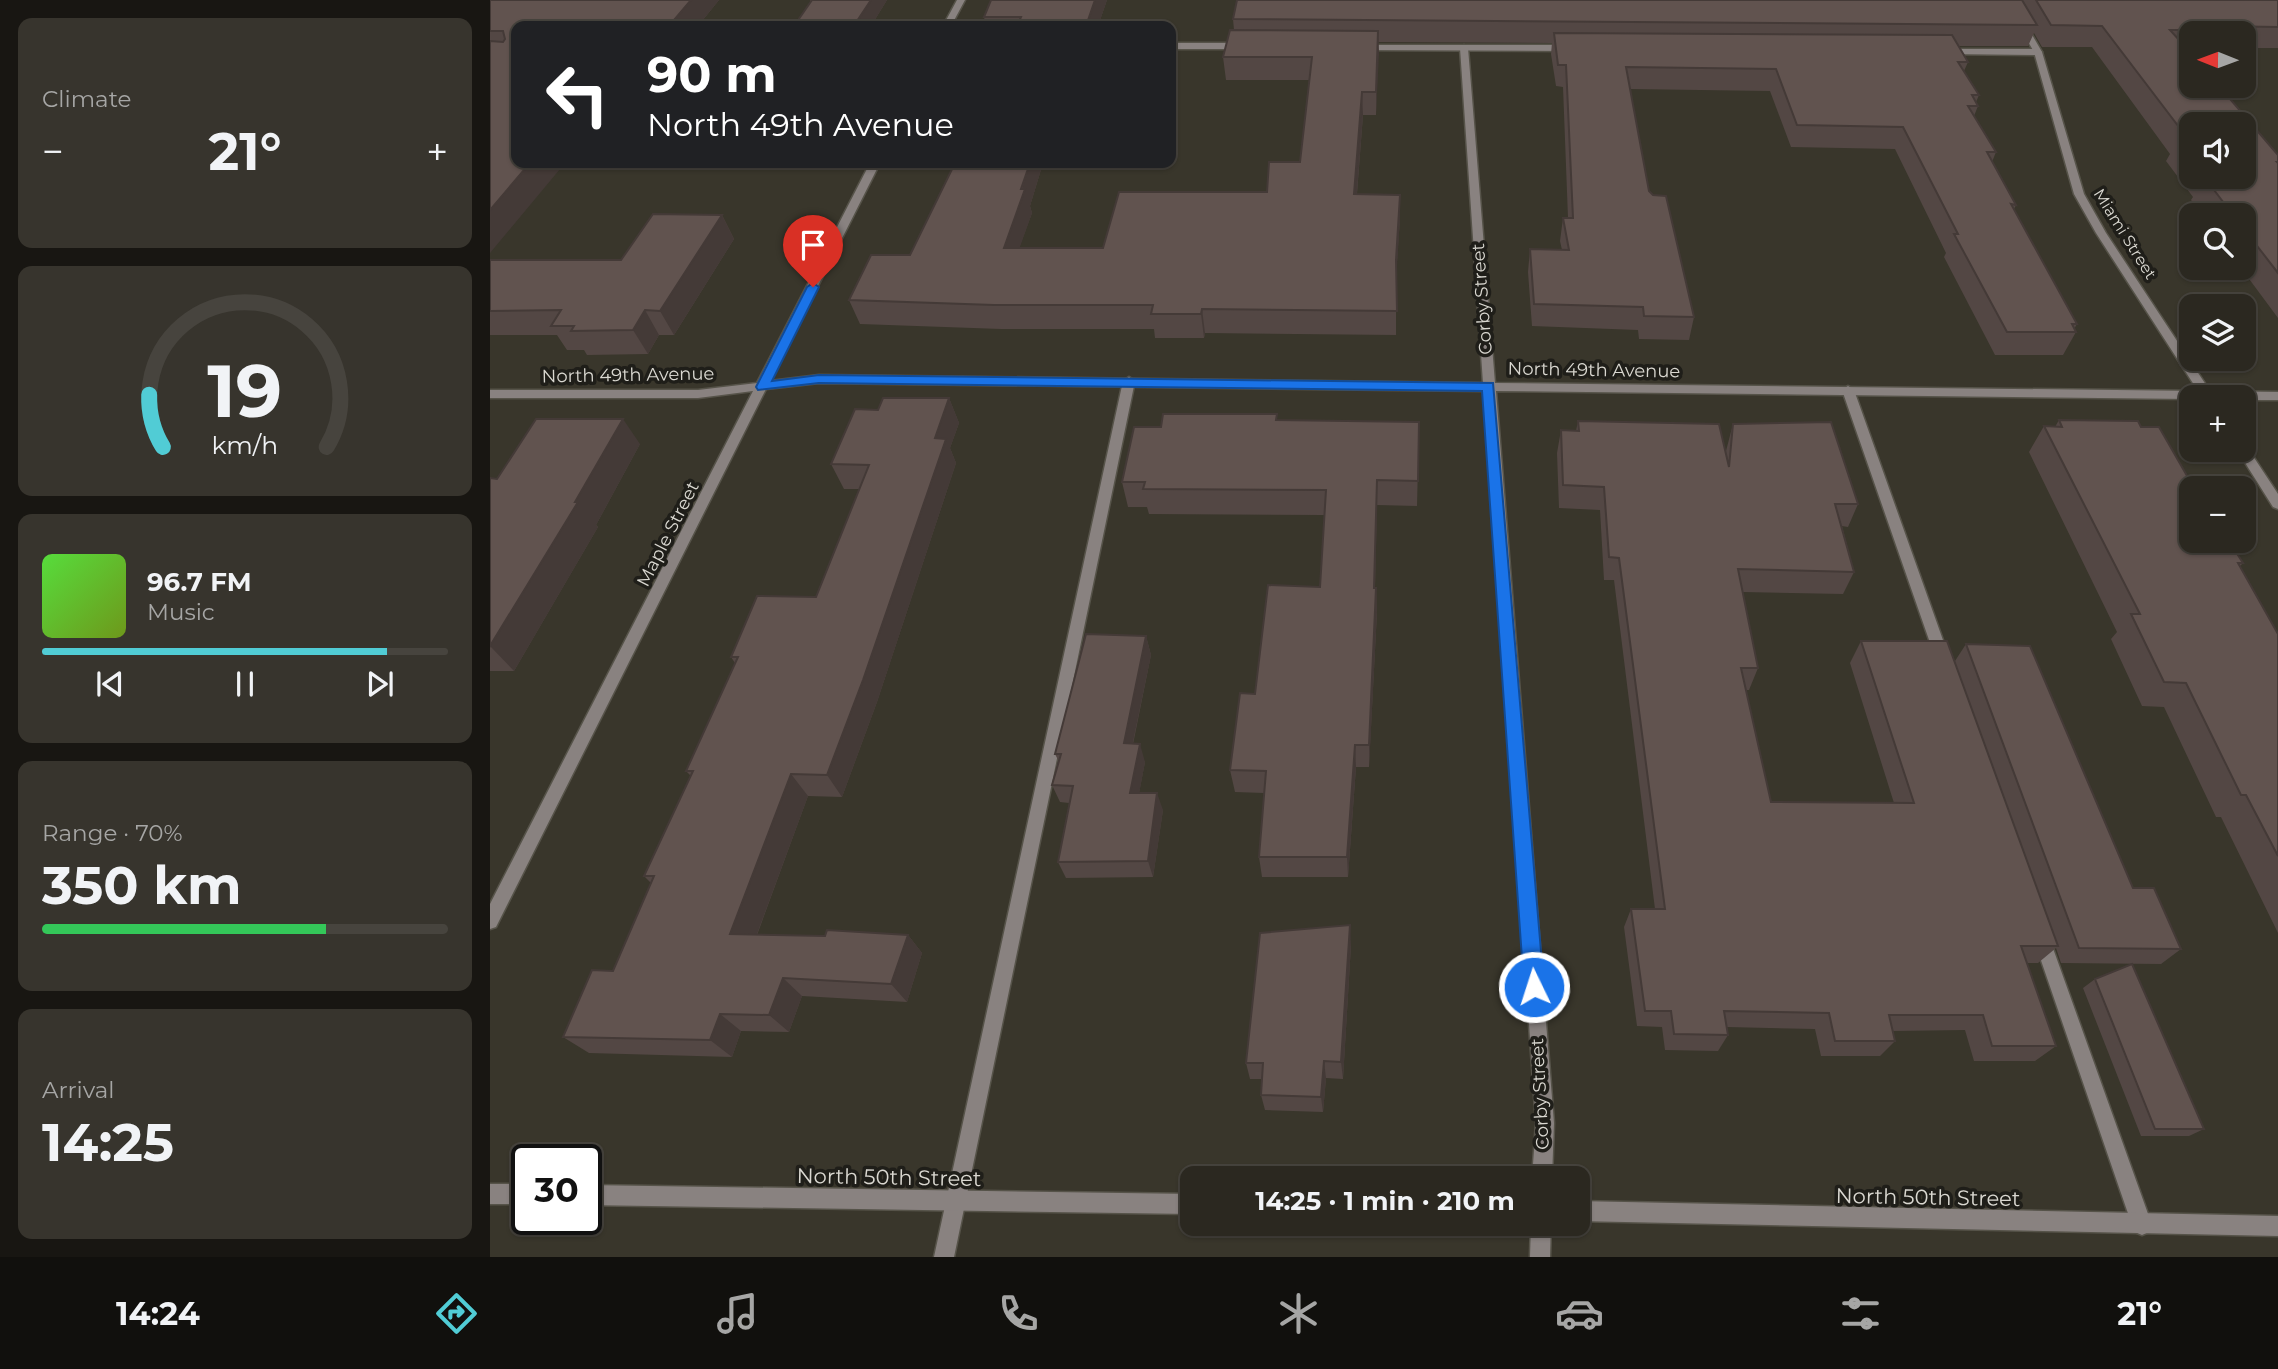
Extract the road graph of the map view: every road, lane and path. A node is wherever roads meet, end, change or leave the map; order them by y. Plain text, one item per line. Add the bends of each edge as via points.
1 (961, 0) edge
2 (2008, 0) edge
3 (950, 21) edge
4 (1176, 46) edge
5 (1254, 46) edge
6 (1352, 47) edge
7 (1464, 48) junction
8 (1587, 48) edge
9 (1928, 51) edge
10 (2038, 52) junction
11 (872, 168) edge
12 (1129, 381) junction
13 (2200, 385) edge
14 (1488, 386) junction
15 (763, 387) junction
16 (1848, 390) junction
17 (490, 394) edge
18 (2179, 396) edge
19 (2256, 396) edge
20 (2278, 396) edge
21 (2251, 462) edge
22 (2278, 504) edge
23 (1949, 677) edge
24 (490, 921) edge
25 (2036, 925) edge
26 (1543, 1166) edge
27 (490, 1194) edge
28 (511, 1194) edge
29 (602, 1195) edge
30 (956, 1201) junction
31 (1180, 1204) edge
32 (1590, 1211) edge
33 (2142, 1224) junction
34 (2278, 1226) edge
35 (1541, 1236) edge
36 (944, 1257) edge
37 (1540, 1257) edge

1 - 3 street
2 - 10 street, Miami Street
4 - 5 street
6 - 7 street
7 - 8 street
7 - 14 street, Corby Street
9 - 10 street
10 - 13 street, Miami Street via 2079,194
11 - 15 street, Maple Street
12 - 14 street, North 49th Avenue
12 - 15 street, North 49th Avenue via 819,379
12 - 30 street
14 - 16 street, North 49th Avenue
14 - 26 street, Corby Street via 1545,1124
15 - 17 street, North 49th Avenue via 698,394
15 - 24 street, Maple Street
16 - 18 street, North 49th Avenue
16 - 23 street
19 - 20 street, North 49th Avenue
21 - 22 street
25 - 33 street
27 - 28 street
29 - 30 street, North 50th Street
30 - 31 street, North 50th Street
30 - 36 street
32 - 33 street, North 50th Street
33 - 34 street, North 50th Street
35 - 37 street

